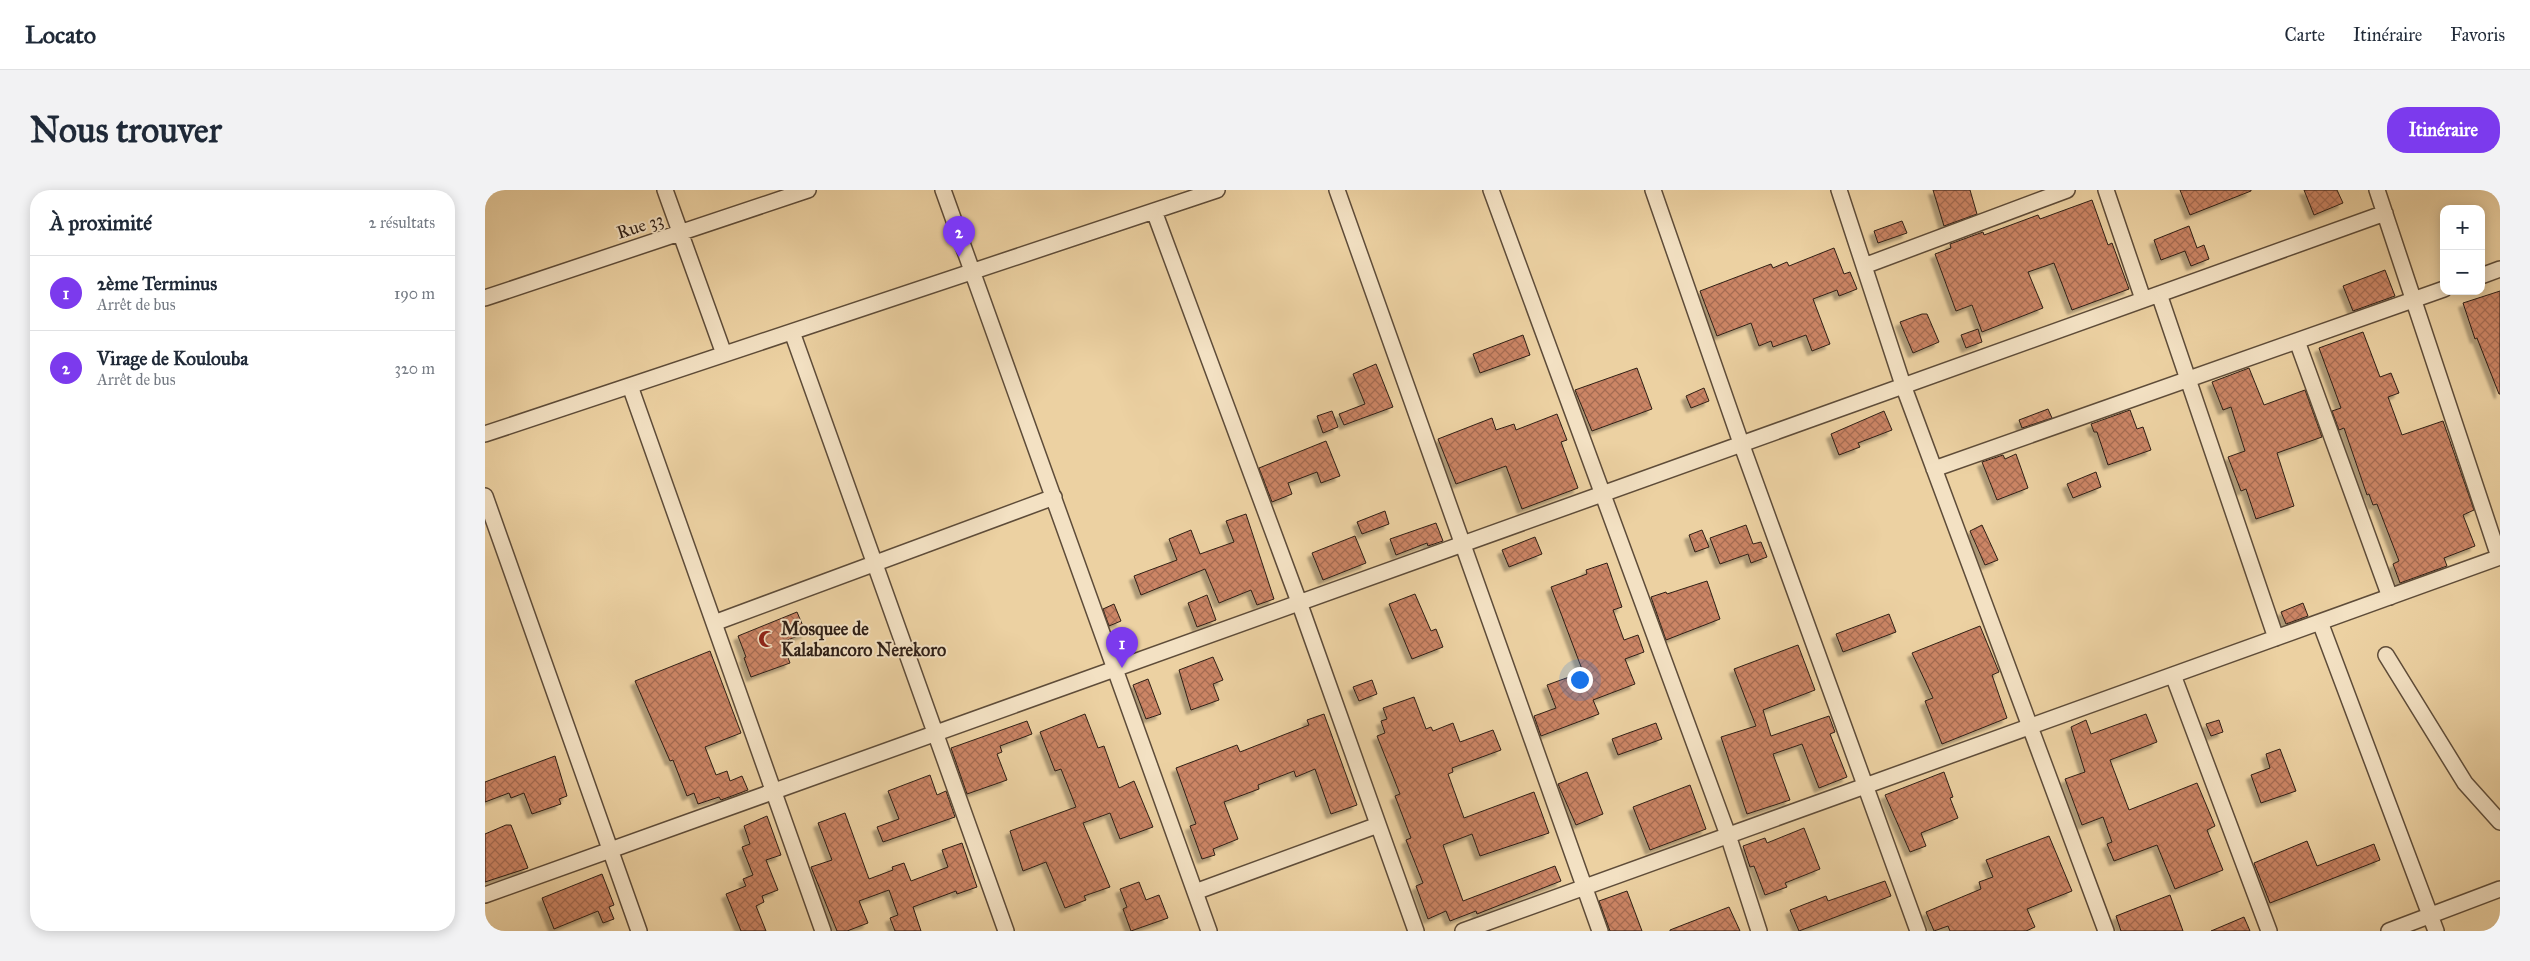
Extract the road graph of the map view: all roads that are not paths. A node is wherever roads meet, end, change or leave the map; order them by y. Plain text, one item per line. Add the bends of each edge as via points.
1 (665, 190) edge
2 (808, 190) edge
3 (943, 190) edge
4 (1217, 190) edge
5 (1337, 190) edge
6 (1491, 190) edge
7 (1653, 190) edge
8 (1839, 190) edge
9 (2067, 190) edge
10 (2106, 190) edge
11 (2377, 190) edge
12 (1154, 211) junction
13 (2385, 213) junction
14 (681, 232) junction
15 (1864, 266) junction
16 (2500, 269) edge
17 (973, 271) junction
18 (2485, 275) edge
19 (2440, 290) edge
20 (2159, 294) junction
21 (485, 298) edge
22 (2143, 299) junction
23 (2413, 300) junction
24 (792, 332) junction
25 (2297, 341) junction
26 (724, 354) junction
27 (2188, 379) junction
28 (1903, 385) junction
29 (630, 386) junction
30 (485, 434) edge
31 (1741, 444) junction
32 (1934, 469) junction
33 (1602, 493) junction
34 (485, 496) edge
35 (1054, 498) junction
36 (1463, 543) junction
37 (2500, 557) edge
38 (875, 562) junction
39 (2390, 597) junction
40 (1299, 602) junction
41 (2320, 622) junction
42 (714, 623) junction
43 (2276, 638) junction
44 (2387, 655) dead end
45 (1115, 668) junction
46 (2173, 675) junction
47 (2030, 727) junction
48 (935, 733) junction
49 (1866, 786) junction
50 (773, 791) junction
51 (2500, 822) edge
52 (1378, 825) junction
53 (1728, 835) junction
54 (610, 850) junction
55 (1584, 887) junction
56 (2500, 889) edge
57 (1195, 892) junction
58 (485, 895) edge
59 (2431, 916) junction
60 (639, 931) edge
61 (823, 931) edge
62 (1006, 931) edge
63 (1209, 931) edge
64 (1416, 931) edge
65 (1463, 931) edge
66 (1600, 931) edge
67 (1759, 931) edge
68 (1918, 931) edge
69 (2106, 931) edge
70 (2269, 931) edge
71 (2389, 931) edge
72 (2436, 931) edge

1 - 14 street
2 - 14 street, Rue 33
3 - 17 street
4 - 12 street
5 - 36 street
6 - 33 street
7 - 31 street
8 - 15 street
9 - 15 street
10 - 22 street
11 - 13 street
12 - 17 street
12 - 40 street
13 - 20 street
13 - 23 street
14 - 21 street, Rue 33
14 - 26 street
15 - 28 street
16 - 18 street
17 - 24 street
17 - 35 street
19 - 23 street
20 - 22 street
20 - 27 street
22 - 28 street
23 - 25 street
23 - 37 street
24 - 26 street
24 - 38 street
25 - 27 street
25 - 39 street
26 - 29 street
27 - 32 street
27 - 43 street
28 - 31 street
28 - 32 street
29 - 30 street
29 - 42 street
31 - 33 street
31 - 49 street
32 - 47 street
33 - 36 street
33 - 53 street
34 - 54 street
35 - 38 street
35 - 45 street
36 - 40 street
36 - 55 street
37 - 39 street
38 - 42 street
38 - 48 street
39 - 41 street
40 - 45 street
40 - 52 street
41 - 43 street
41 - 59 street
42 - 50 street
43 - 46 street
44 - 51 street via 2465,783
45 - 48 street
45 - 57 street
46 - 47 street
46 - 70 street
47 - 49 street
47 - 69 street
48 - 50 street
48 - 62 street
49 - 53 street
49 - 68 street
50 - 54 street
50 - 61 street
52 - 57 street
52 - 64 street
53 - 55 street
53 - 67 street
54 - 58 street
54 - 60 street
55 - 65 street
55 - 66 street
56 - 59 street
57 - 63 street
59 - 71 street
59 - 72 street

